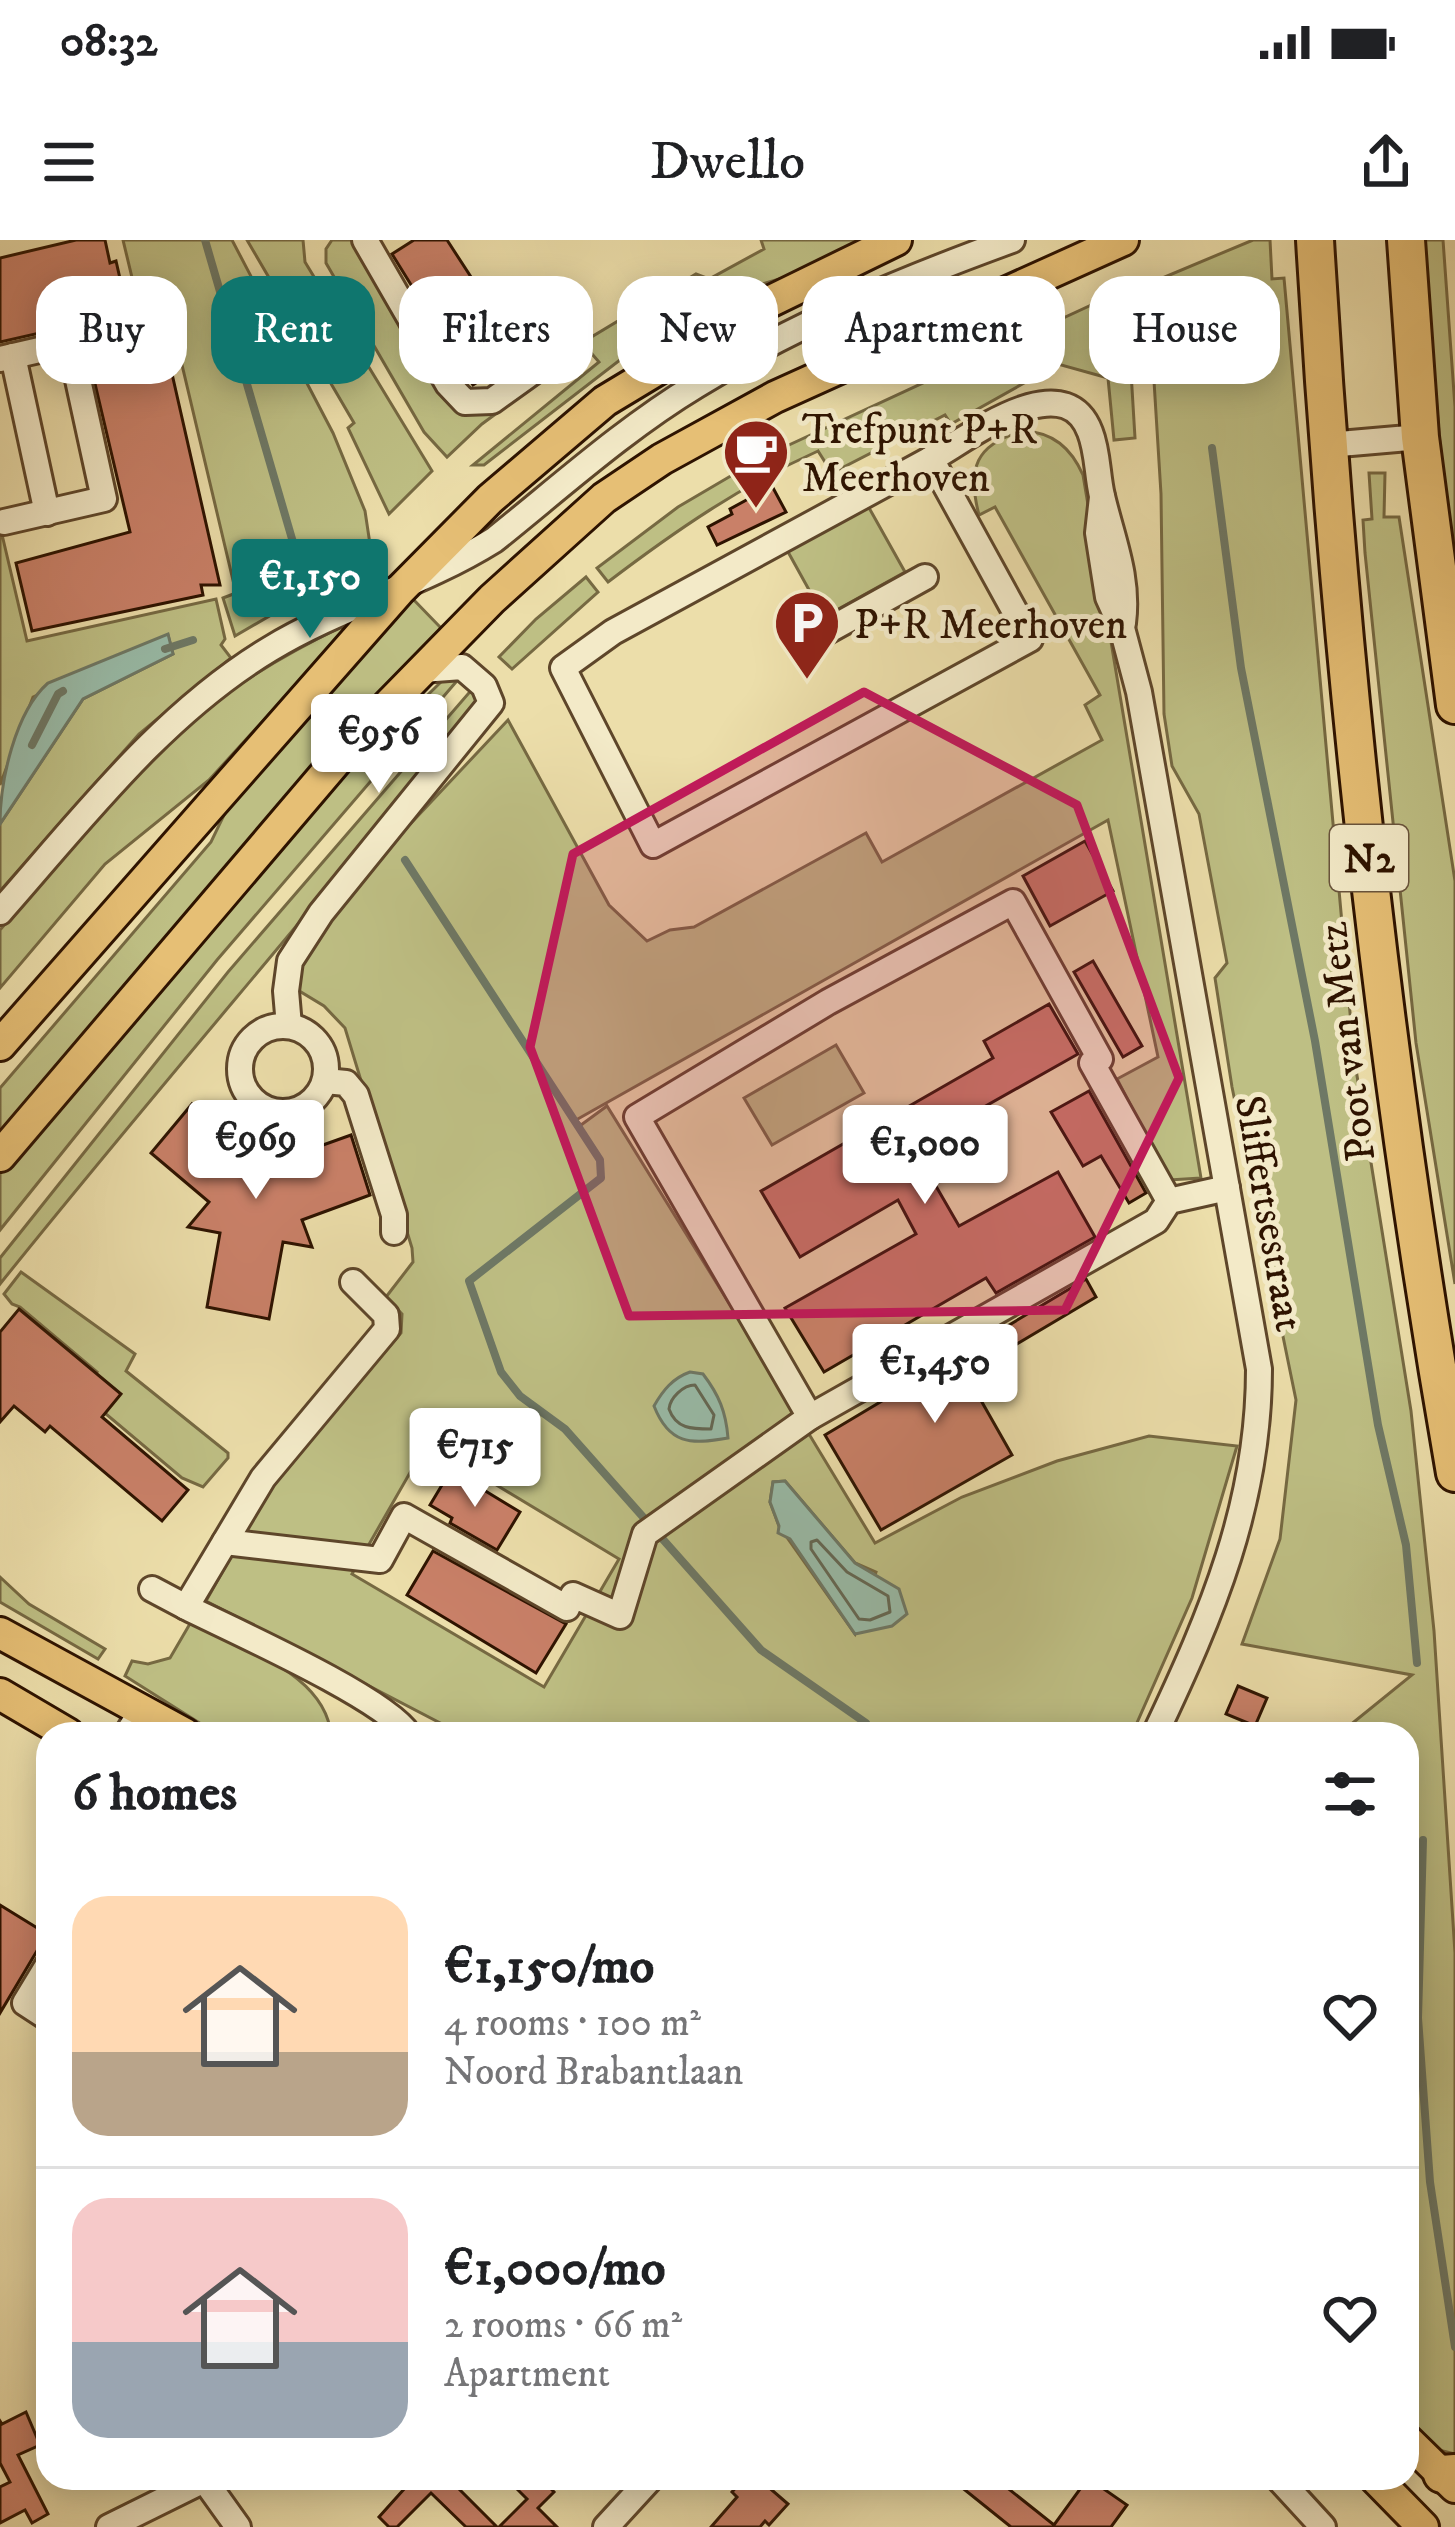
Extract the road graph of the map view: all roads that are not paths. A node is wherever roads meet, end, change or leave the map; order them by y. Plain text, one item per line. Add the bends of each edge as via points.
1 (364, 240) edge
2 (896, 240) edge
3 (1012, 240) edge
4 (1123, 240) edge
5 (1315, 240) edge
6 (1406, 240) edge
7 (399, 300) edge
8 (6, 358) edge
9 (448, 384) edge
10 (516, 384) edge
11 (1420, 437) junction
12 (1328, 445) junction
13 (932, 459) junction
14 (47, 513) junction
15 (4, 522) dead end
16 (925, 577) dead end
17 (399, 591) junction
18 (820, 635) dead end
19 (422, 670) junction
20 (1455, 705) edge
21 (0, 912) edge
22 (289, 1026) junction
23 (0, 1045) edge
24 (325, 1081) junction
25 (0, 1156) edge
26 (1227, 1188) junction
27 (1169, 1201) junction
28 (394, 1232) dead end
29 (353, 1282) dead end
30 (810, 1417) junction
31 (1455, 1472) edge
32 (225, 1542) junction
33 (152, 1589) dead end
34 (186, 1606) junction
35 (0, 1633) edge
36 (0, 1694) edge
37 (377, 1707) junction
38 (48, 1722) edge
39 (135, 1722) edge
40 (380, 1722) edge
41 (398, 1722) edge
42 (1161, 1722) edge
43 (36, 1985) edge
44 (36, 2010) edge
45 (1419, 2450) edge
46 (1451, 2478) edge
47 (183, 2490) edge
48 (213, 2490) edge
49 (640, 2490) edge
50 (1289, 2490) edge
51 (1387, 2490) edge
52 (109, 2527) edge
53 (238, 2527) edge
54 (606, 2527) edge
55 (1324, 2527) edge
56 (1424, 2527) edge

1 - 7 street
2 - 17 main road via 770,302 605,401
3 - 17 street via 882,288 693,386 494,541
4 - 19 main road via 776,397 662,459 604,498
5 - 12 highway, Poot van Metz / N2
6 - 11 highway
8 - 14 street
8 - 14 street via 70,343 104,499
9 - 10 street via 465,402 492,401
11 - 12 street
11 - 20 highway
12 - 31 highway, Poot van Metz / N2 via 1388,1050
13 - 13 street, Sliffertsestraat via 613,632 563,668 653,845 1030,639
13 - 26 street, Sliffertsestraat via 1034,403 1066,405 1090,430 1116,535 1122,628
14 - 15 street
16 - 18 street
17 - 21 street via 276,645 195,704 122,773
17 - 23 main road
19 - 22 street via 462,667 489,694 487,712 290,961
19 - 25 main road
22 - 24 street via 315,1039
22 - 24 street via 260,1031 242,1053 246,1094 268,1111 296,1111
24 - 28 street via 356,1095
26 - 27 street
26 - 42 street, Sliffertsestraat via 1259,1369 1259,1425 1240,1524 1208,1623
27 - 30 street via 1156,1221
27 - 30 street via 1013,902 656,1105 637,1117
29 - 32 street via 386,1315 387,1329 263,1478
30 - 32 street via 645,1534 620,1616 573,1595 567,1608 404,1516 380,1560
32 - 34 street
33 - 34 street
34 - 37 street
35 - 39 main road
36 - 38 main road
37 - 40 street
37 - 41 street
43 - 44 street via 25,2003
45 - 46 main road
47 - 52 street
48 - 53 street
49 - 54 street
50 - 55 street
51 - 56 main road

